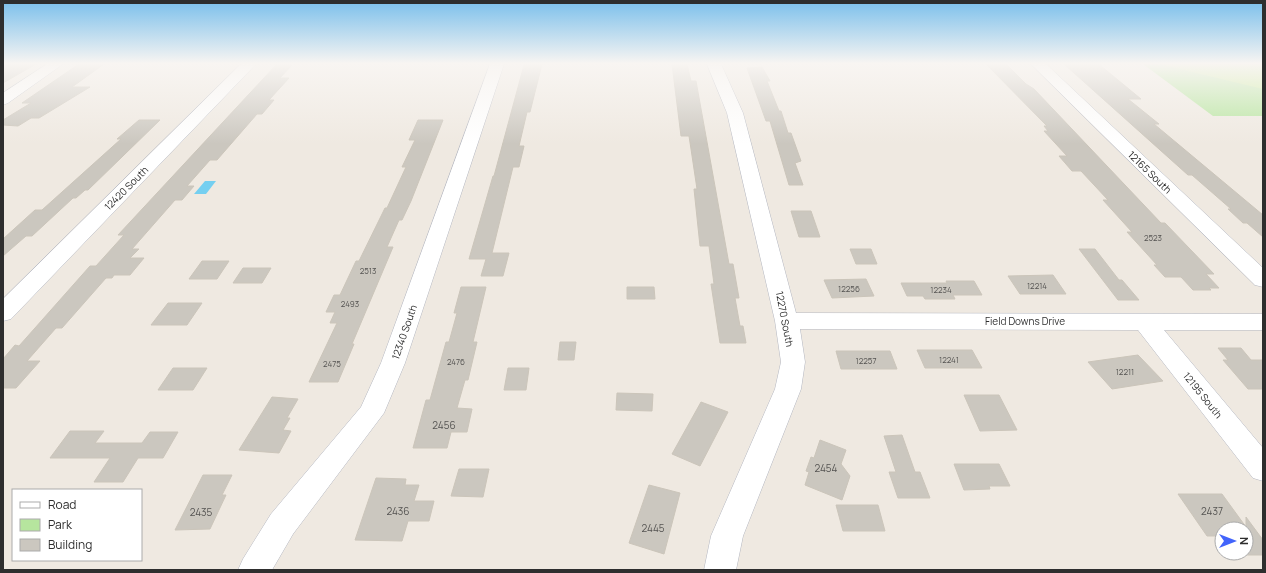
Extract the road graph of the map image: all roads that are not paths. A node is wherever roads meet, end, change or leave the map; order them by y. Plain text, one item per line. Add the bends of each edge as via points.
1 (16, 91) edge
2 (223, 91) edge
3 (488, 91) edge
4 (725, 91) edge
5 (1066, 91) edge
6 (3, 100) edge
7 (1263, 280) edge
8 (3, 313) edge
9 (787, 321) junction
10 (1144, 321) junction
11 (1263, 322) edge
12 (1263, 469) edge
13 (254, 570) edge
14 (720, 570) edge

1 - 6 street
2 - 8 street, 12420 South
3 - 13 street, 12340 South via 393,363 371,414 282,524
4 - 9 street, 12270 South via 735,113
5 - 7 street, 12165 South
9 - 10 street, Field Downs Drive
9 - 14 street, 12270 South via 793,362 788,389 727,536
10 - 11 street, Field Downs Drive
10 - 12 street, 12195 South

